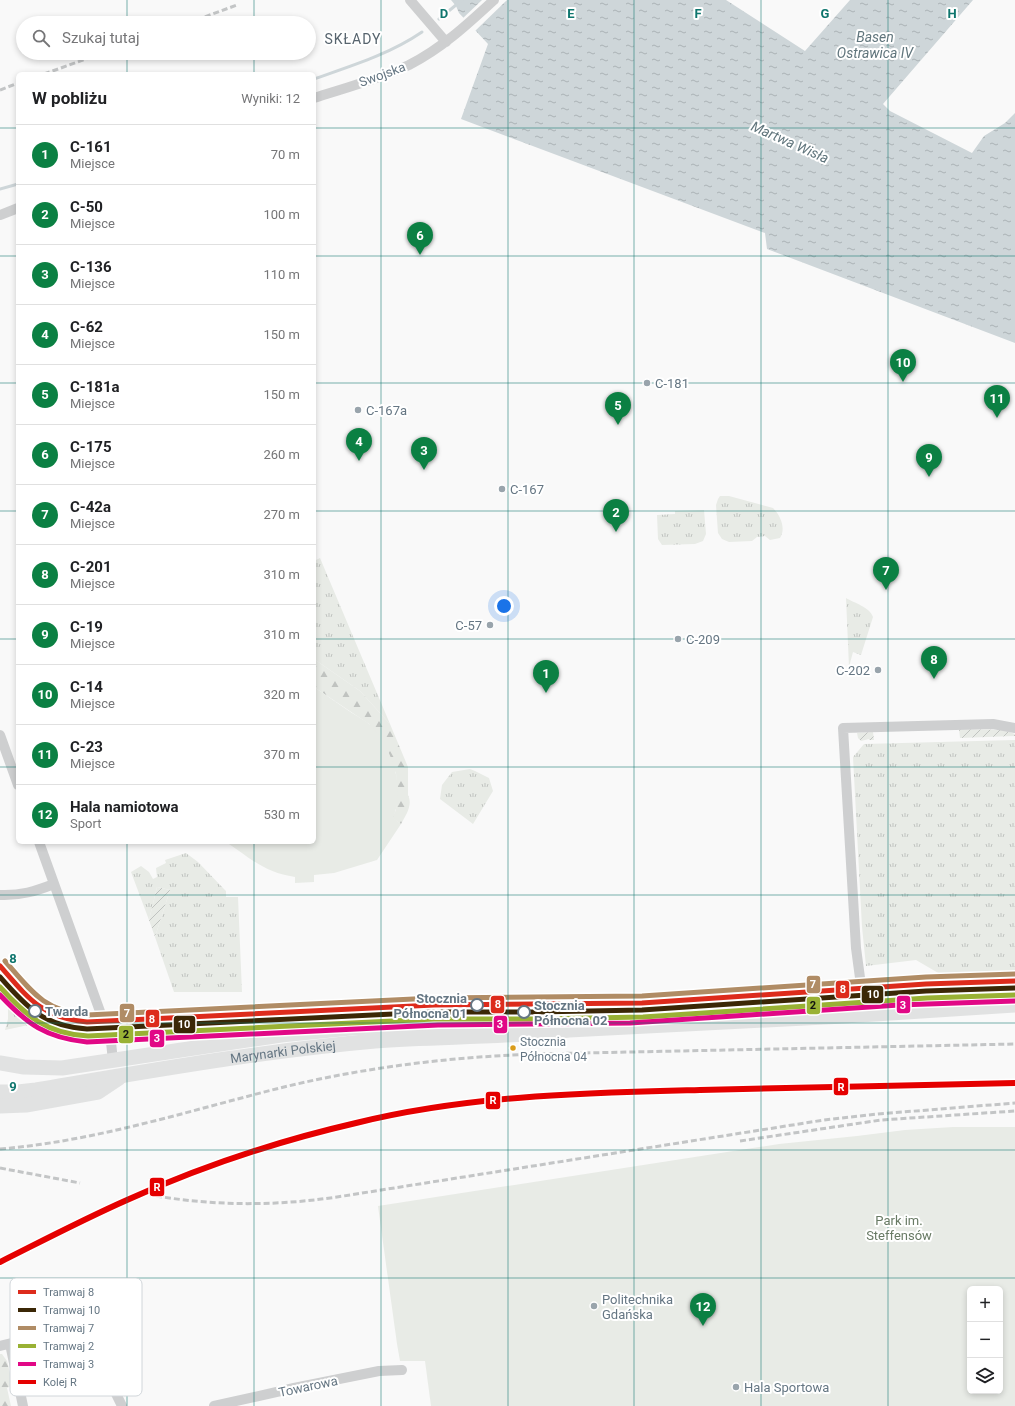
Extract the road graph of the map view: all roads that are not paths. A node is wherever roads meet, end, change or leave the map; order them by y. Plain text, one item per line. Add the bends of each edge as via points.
1 (410, 0) edge
2 (494, 0) edge
3 (446, 42) junction
4 (316, 97) edge
5 (16, 209) edge
6 (0, 215) edge
7 (1015, 728) edge
8 (0, 736) edge
9 (16, 780) edge
10 (40, 844) edge
11 (54, 884) junction
12 (0, 895) edge
13 (1015, 1005) edge
14 (865, 1015) junction
15 (395, 1033) junction
16 (114, 1061) junction
17 (0, 1063) edge
18 (123, 1075) junction
19 (0, 1092) edge
20 (0, 1106) edge
21 (5, 1345) edge
22 (10, 1362) edge
23 (402, 1370) dead end
24 (20, 1396) edge
25 (117, 1396) edge
26 (23, 1406) edge
27 (122, 1406) edge
28 (214, 1406) edge

1 - 3 street
2 - 3 street, Swojska
3 - 4 street, Swojska via 396,71
5 - 6 street
7 - 14 street via 993,724 843,728 856,948
8 - 9 street
10 - 11 street
11 - 12 street via 34,892
11 - 16 street via 111,1042
13 - 14 main road, Marynarki Polskiej
14 - 15 main road, Marynarki Polskiej via 569,1030 540,1025
15 - 16 main road, Marynarki Polskiej via 350,1028 282,1035
15 - 18 main road, Marynarki Polskiej via 376,1041 256,1054
16 - 17 main road, Marynarki Polskiej via 62,1068 24,1067
18 - 19 main road, Marynarki Polskiej via 36,1090
18 - 20 main road via 98,1092 26,1105
21 - 22 street
23 - 28 street, Towarowa via 379,1371
24 - 26 street
25 - 27 street

